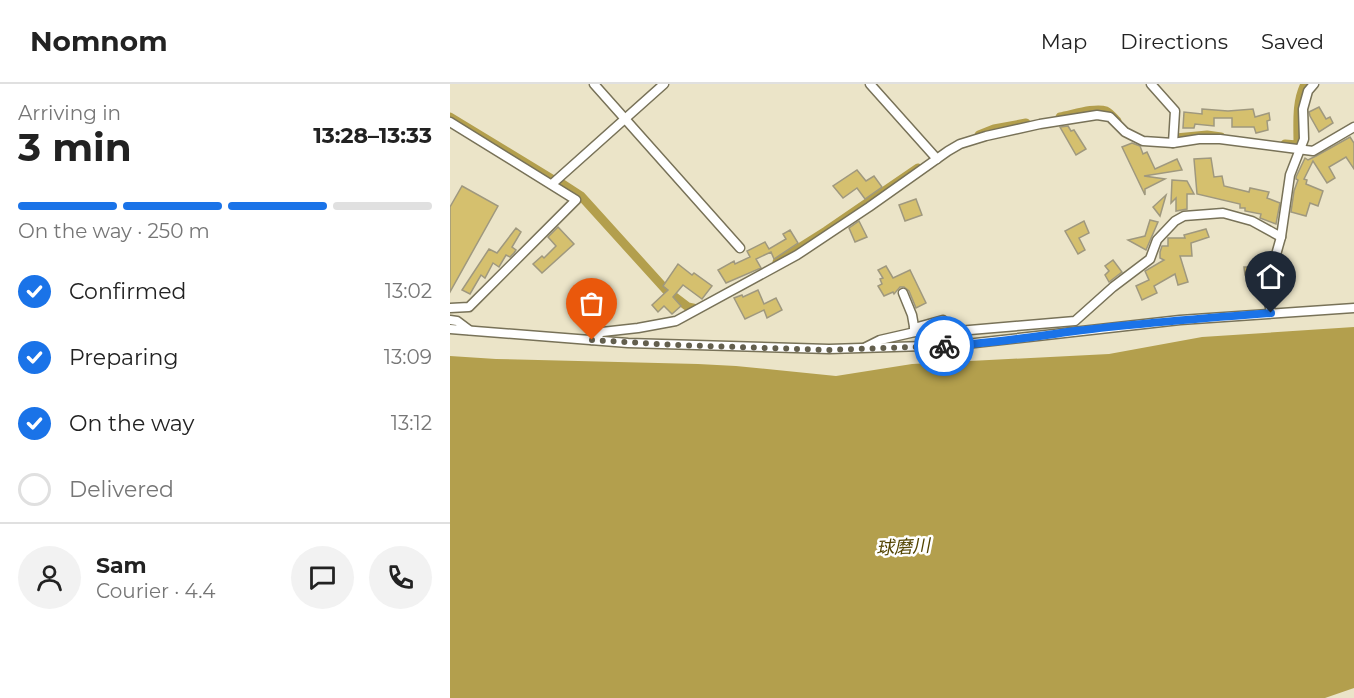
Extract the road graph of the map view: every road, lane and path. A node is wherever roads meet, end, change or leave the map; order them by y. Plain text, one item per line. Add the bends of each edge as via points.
1 (594, 84) edge
2 (664, 84) edge
3 (870, 84) edge
4 (1151, 84) edge
5 (1314, 84) edge
6 (625, 119) junction
7 (450, 122) edge
8 (1354, 126) edge
9 (1173, 143) junction
10 (1299, 150) junction
11 (937, 159) junction
12 (552, 184) junction
13 (1281, 237) junction
14 (740, 248) dead end
15 (903, 294) dead end
16 (450, 308) edge
17 (1354, 308) edge
18 (1271, 313) junction
19 (450, 320) edge
20 (943, 320) dead end
21 (450, 329) edge
22 (469, 330) junction
23 (915, 330) junction
24 (592, 340) junction
25 (864, 348) junction

1 - 6 street
2 - 6 street
3 - 11 street
4 - 9 street via 1175,111
5 - 10 street via 1303,109 1304,139
6 - 12 street
6 - 14 street
7 - 12 street
8 - 10 street via 1313,150
9 - 10 street via 1220,139
9 - 11 street via 1143,141 1125,132 1110,117 1097,115 986,136 960,144
10 - 13 street via 1290,175
11 - 24 street via 796,255 676,321 602,332
12 - 16 street via 576,200 469,307
13 - 18 street via 1269,288
13 - 23 street via 1252,221 1223,213 1184,216 1157,240 1150,259 1075,321 958,331
15 - 23 street
17 - 18 street
18 - 25 street via 957,345
19 - 22 street
20 - 23 street
21 - 22 street
22 - 24 street
23 - 25 street
24 - 25 street via 829,350

